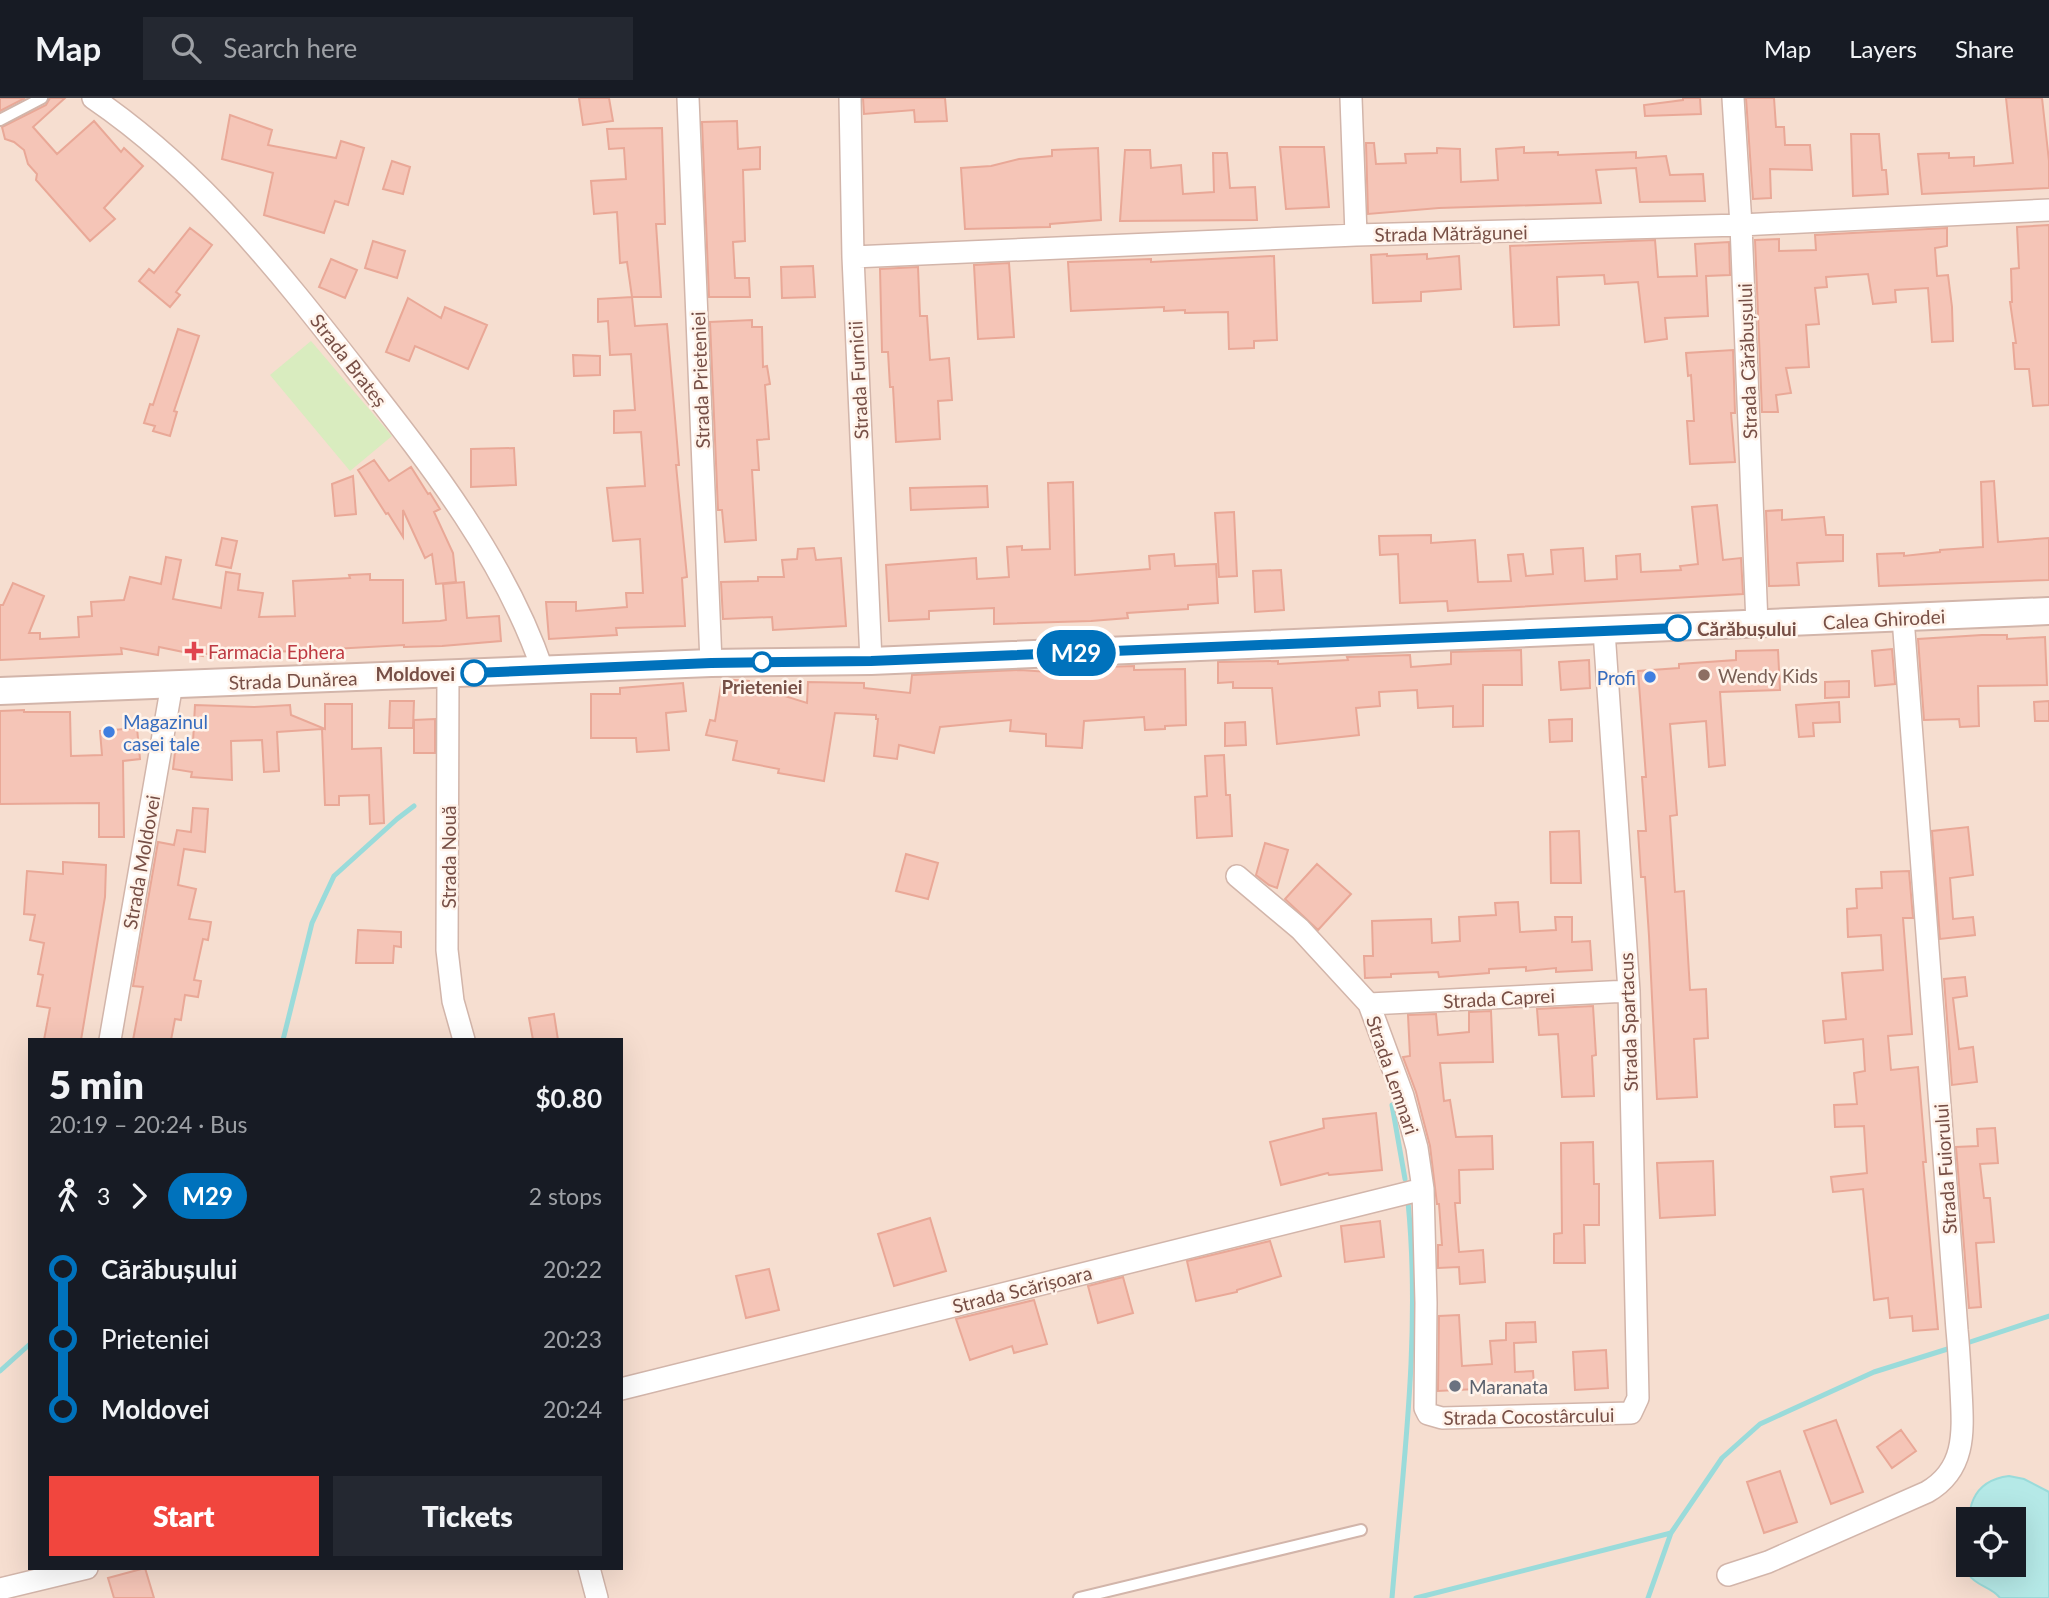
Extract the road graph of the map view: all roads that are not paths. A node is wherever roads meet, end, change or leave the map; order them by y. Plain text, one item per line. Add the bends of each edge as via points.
1 (42, 98) edge
2 (93, 98) edge
3 (688, 98) edge
4 (850, 98) edge
5 (1351, 98) edge
6 (1733, 98) edge
7 (0, 120) edge
8 (2049, 210) edge
9 (1741, 225) junction
10 (1356, 235) junction
11 (853, 257) junction
12 (2049, 611) edge
13 (1903, 618) junction
14 (1757, 624) junction
15 (1604, 631) junction
16 (871, 661) junction
17 (711, 663) junction
18 (542, 671) junction
19 (448, 674) junction
20 (172, 684) junction
21 (0, 691) edge
22 (1237, 876) dead end
23 (1629, 991) junction
24 (1369, 1004) junction
25 (110, 1038) edge
26 (463, 1038) edge
27 (1423, 1189) junction
28 (623, 1389) edge
29 (1632, 1413) joint
30 (1428, 1414) joint
31 (1361, 1530) dead end
32 (83, 1570) edge
33 (590, 1570) edge
34 (1728, 1575) dead end
35 (0, 1588) edge
36 (51, 1588) edge
37 (597, 1598) edge
38 (1079, 1598) edge

1 - 7 lane
2 - 18 street, Strada Brateș via 153,143 216,200 307,306 474,531 525,622
3 - 17 street, Strada Prieteniei
4 - 11 street, Strada Furnicii
5 - 10 street
6 - 9 street, Strada Cărăbușului
8 - 9 street, Strada Mătrăgunei
9 - 10 street, Strada Mătrăgunei
9 - 14 street, Strada Cărăbușului
10 - 11 street, Strada Mătrăgunei
11 - 16 street, Strada Furnicii
12 - 13 street, Calea Ghirodei
13 - 14 street, Calea Ghirodei
13 - 34 street, Strada Fuiorului via 1960,1371 1961,1446 1954,1467 1927,1492
14 - 15 street, Calea Ghirodei
15 - 16 street, Calea Ghirodei
15 - 23 street, Strada Spartacus
16 - 17 street, Calea Ghirodei
17 - 18 street, Strada Dunărea
18 - 19 street, Strada Dunărea
19 - 20 street, Strada Dunărea
19 - 26 street, Strada Nouă via 447,950
20 - 21 street, Strada Dunărea
20 - 25 street, Strada Moldovei
22 - 24 street, Strada Lemnari via 1300,929
23 - 24 street, Strada Caprei
23 - 29 street, Strada Spartacus via 1638,1398
24 - 27 street, Strada Lemnari via 1403,1096 1418,1148
27 - 28 street, Strada Scărișoara
27 - 30 street, Strada Lemnari via 1424,1408
29 - 30 street, Strada Cocostârcului via 1442,1418
31 - 38 lane
32 - 36 street
33 - 37 street
35 - 36 street

